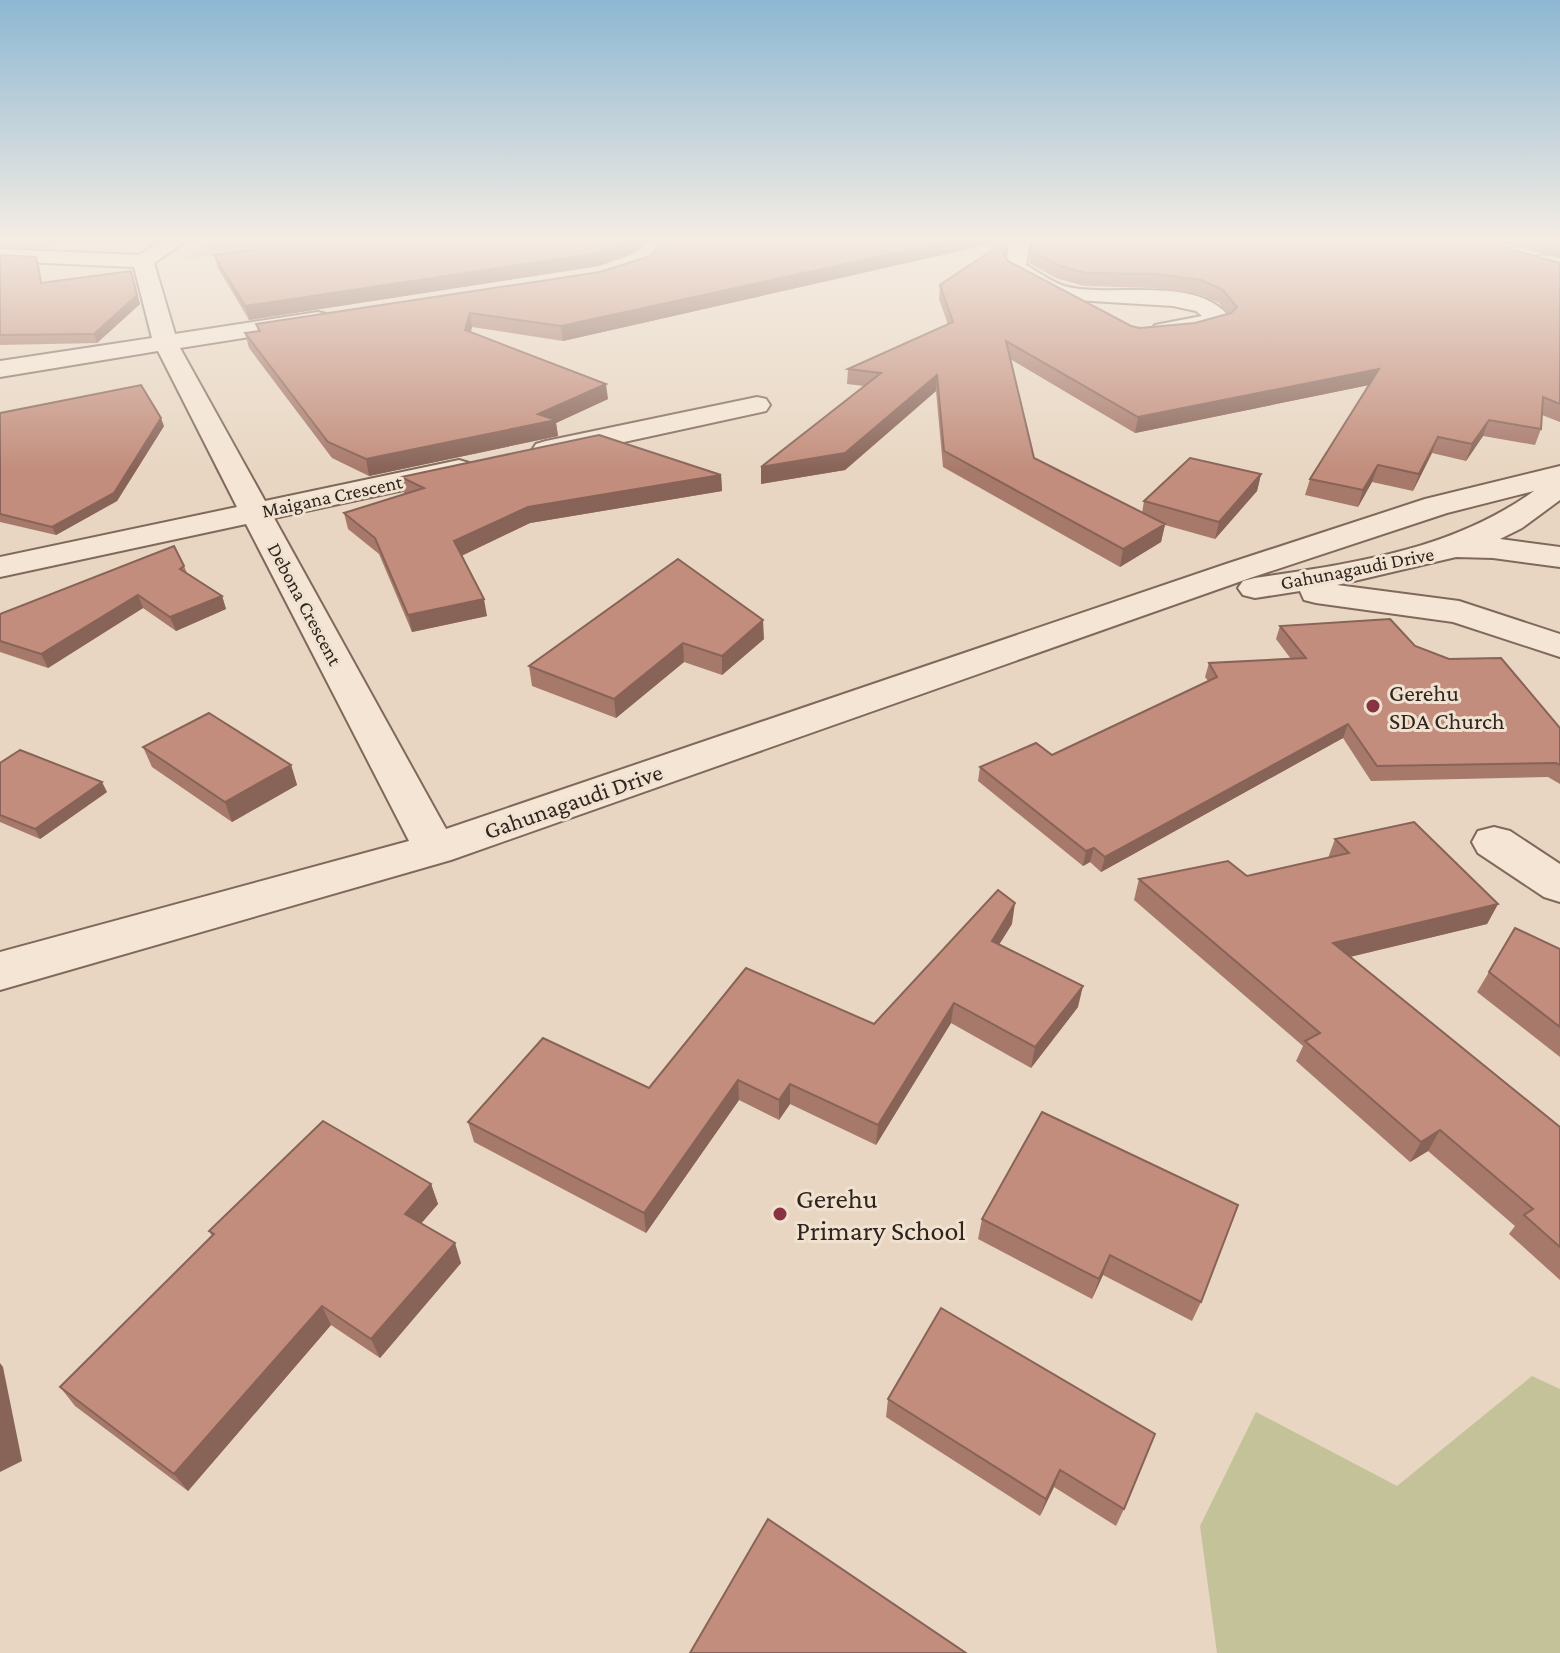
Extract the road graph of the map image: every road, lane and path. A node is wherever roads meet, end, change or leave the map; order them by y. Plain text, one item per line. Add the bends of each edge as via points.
1 (158, 317) edge
2 (328, 317) edge
3 (1107, 317) edge
4 (1217, 317) edge
5 (1111, 319) edge
6 (1137, 332) edge
7 (165, 342) junction
8 (0, 369) edge
9 (757, 405) dead end
10 (515, 457) edge
11 (484, 464) edge
12 (1560, 475) edge
13 (1560, 487) edge
14 (256, 512) junction
15 (1447, 550) junction
16 (1560, 557) edge
17 (0, 567) edge
18 (1138, 607) junction
19 (1560, 644) edge
20 (1494, 842) dead end
21 (435, 849) junction
22 (1560, 886) edge
23 (0, 971) edge

1 - 7 street, Debona Crescent
2 - 7 street
3 - 5 street
4 - 6 street via 1191,327
7 - 8 street
7 - 14 street, Debona Crescent
9 - 10 street
11 - 14 street, Maigana Crescent
12 - 18 street, Gahunagaudi Drive via 1436,506
13 - 15 street, Gahunagaudi Drive via 1505,525
14 - 17 street, Maigana Crescent
14 - 21 street, Debona Crescent
15 - 16 street via 1493,548
15 - 18 street, Gahunagaudi Drive via 1324,577
15 - 19 street via 1438,565 1470,605
18 - 19 street via 1257,592 1307,592 1459,612
18 - 21 street, Gahunagaudi Drive
20 - 22 street
21 - 23 street, Gahunagaudi Drive

